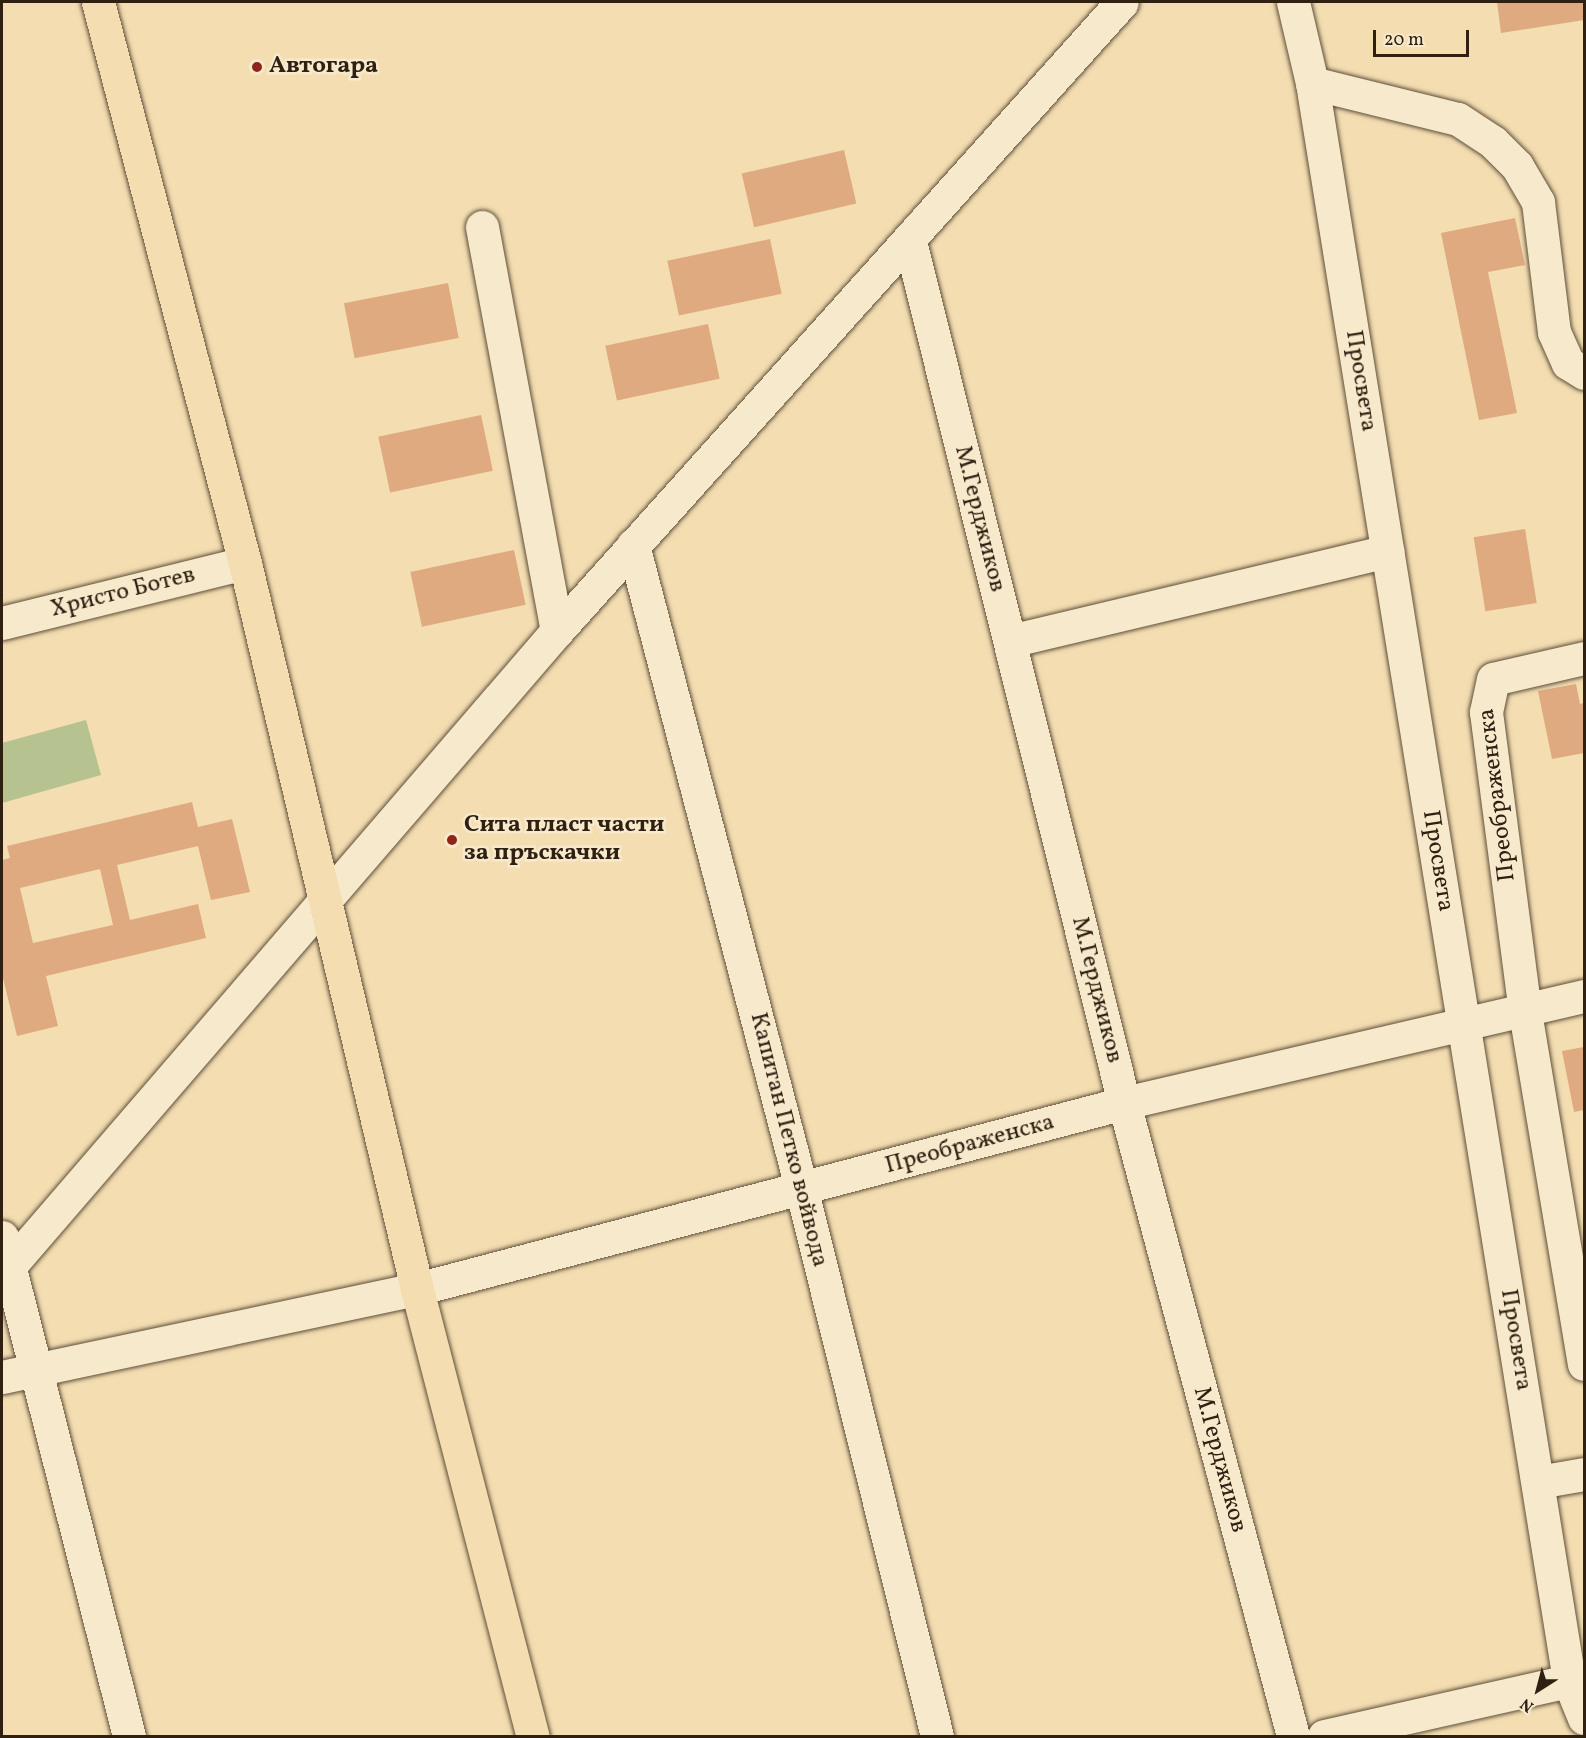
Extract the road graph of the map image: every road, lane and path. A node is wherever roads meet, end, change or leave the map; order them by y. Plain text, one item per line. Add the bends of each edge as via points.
1 (98, 2) edge
2 (1122, 2) edge
3 (1293, 2) edge
4 (1312, 83) junction
5 (482, 227) dead end
6 (910, 241) junction
7 (1584, 373) edge
8 (633, 545) junction
9 (1387, 551) junction
10 (245, 563) junction
11 (2, 623) edge
12 (557, 631) junction
13 (1010, 641) junction
14 (1584, 658) edge
15 (326, 899) junction
16 (1584, 996) edge
17 (1524, 1006) junction
18 (1462, 1022) junction
19 (1124, 1103) junction
20 (802, 1191) junction
21 (4, 1259) edge
22 (417, 1289) junction
23 (1584, 1364) edge
24 (39, 1370) junction
25 (2, 1377) edge
26 (1584, 1474) edge
27 (1538, 1482) junction
28 (1577, 1689) edge
29 (1584, 1718) edge
30 (129, 1737) edge
31 (533, 1737) edge
32 (936, 1737) edge
33 (1293, 1737) edge
34 (1324, 1737) edge

1 - 10 main road
2 - 6 street
3 - 4 street, Просвета
4 - 7 street via 1458,119 1493,142 1517,166 1538,202 1554,332 1568,363
4 - 9 street, Просвета
5 - 12 street
6 - 8 street
6 - 13 street, М.Герджиков
8 - 12 street
8 - 20 street, Капитан Петко войвода
9 - 13 street
9 - 18 street, Просвета
10 - 11 street, Христо Ботев
10 - 15 main road
12 - 15 street
13 - 19 street, М.Герджиков
14 - 17 street, Преображенска via 1507,671 1493,679 1487,692
15 - 21 street
15 - 22 main road
16 - 17 street, Преображенска
17 - 18 street, Преображенска
17 - 23 street
18 - 19 street, Преображенска
18 - 27 street, Просвета
19 - 20 street, Преображенска
19 - 33 street, М.Герджиков
20 - 22 street, Преображенска
20 - 32 street, Капитан Петко войвода
21 - 24 street
22 - 24 street, Преображенска
22 - 31 main road
24 - 25 street, Преображенска
24 - 30 street
26 - 27 street
27 - 28 street, Просвета
28 - 29 street, Просвета
28 - 34 street

